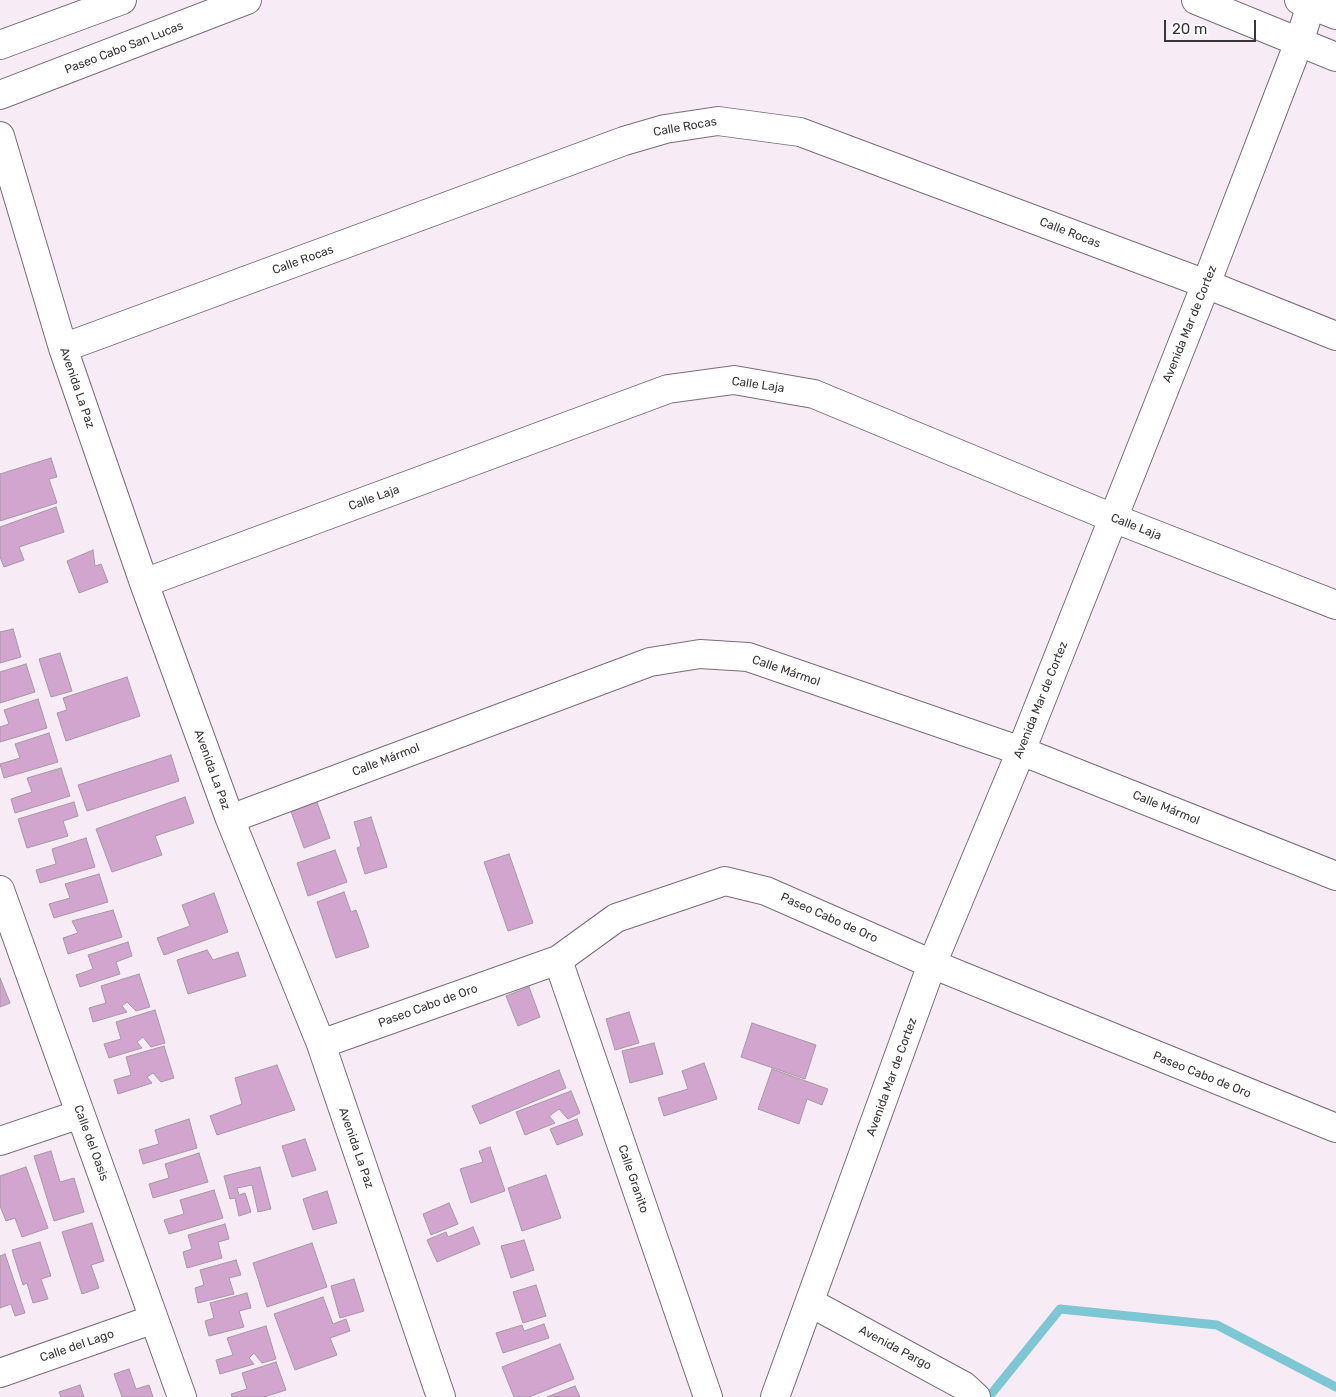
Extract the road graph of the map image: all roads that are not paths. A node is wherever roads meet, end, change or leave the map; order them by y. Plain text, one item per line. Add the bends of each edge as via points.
1 (122, 0) edge
2 (247, 0) edge
3 (1196, 0) edge
4 (1315, 7) edge
5 (1299, 42) junction
6 (0, 45) edge
7 (1336, 56) edge
8 (0, 95) edge
9 (0, 136) edge
10 (1206, 284) junction
11 (1336, 336) edge
12 (63, 348) junction
13 (1113, 518) junction
14 (144, 583) junction
15 (1336, 604) edge
16 (1021, 751) junction
17 (230, 819) junction
18 (1336, 876) edge
19 (1, 896) edge
20 (558, 960) junction
21 (932, 964) junction
22 (321, 1044) junction
23 (80, 1114) junction
24 (1336, 1128) edge
25 (0, 1141) edge
26 (810, 1303) junction
27 (154, 1319) junction
28 (0, 1373) edge
29 (182, 1397) edge
30 (441, 1397) edge
31 (708, 1397) edge
32 (775, 1397) edge
33 (976, 1397) edge

1 - 6 street
2 - 8 street, Paseo Cabo San Lucas
3 - 5 street
4 - 5 street, Avenida Mar de Cortez
5 - 7 street
5 - 10 street, Avenida Mar de Cortez
9 - 12 street, Avenida La Paz
10 - 11 street, Calle Rocas
10 - 12 street, Calle Rocas via 800,132 718,121 665,129 624,140
10 - 13 street, Avenida Mar de Cortez
12 - 14 street, Avenida La Paz
13 - 14 street, Calle Laja via 814,394 734,380 668,389
13 - 15 street, Calle Laja
13 - 16 street, Avenida Mar de Cortez
14 - 17 street, Avenida La Paz
16 - 17 street, Calle Mármol via 748,657 700,654 650,662
16 - 18 street, Calle Mármol
16 - 21 street, Avenida Mar de Cortez
17 - 22 street, Avenida La Paz
19 - 23 street, Calle del Oasis
20 - 21 street, Paseo Cabo de Oro via 616,918 724,881 766,891
20 - 22 street, Paseo Cabo de Oro
20 - 31 street, Calle Granito
21 - 24 street, Paseo Cabo de Oro
21 - 26 street, Avenida Mar de Cortez
22 - 30 street, Avenida La Paz
23 - 25 street
23 - 27 street, Calle del Oasis
26 - 32 street, Avenida Mar de Cortez
26 - 33 street, Avenida Pargo via 964,1386
27 - 28 street, Calle del Lago
27 - 29 street, Calle del Oasis

